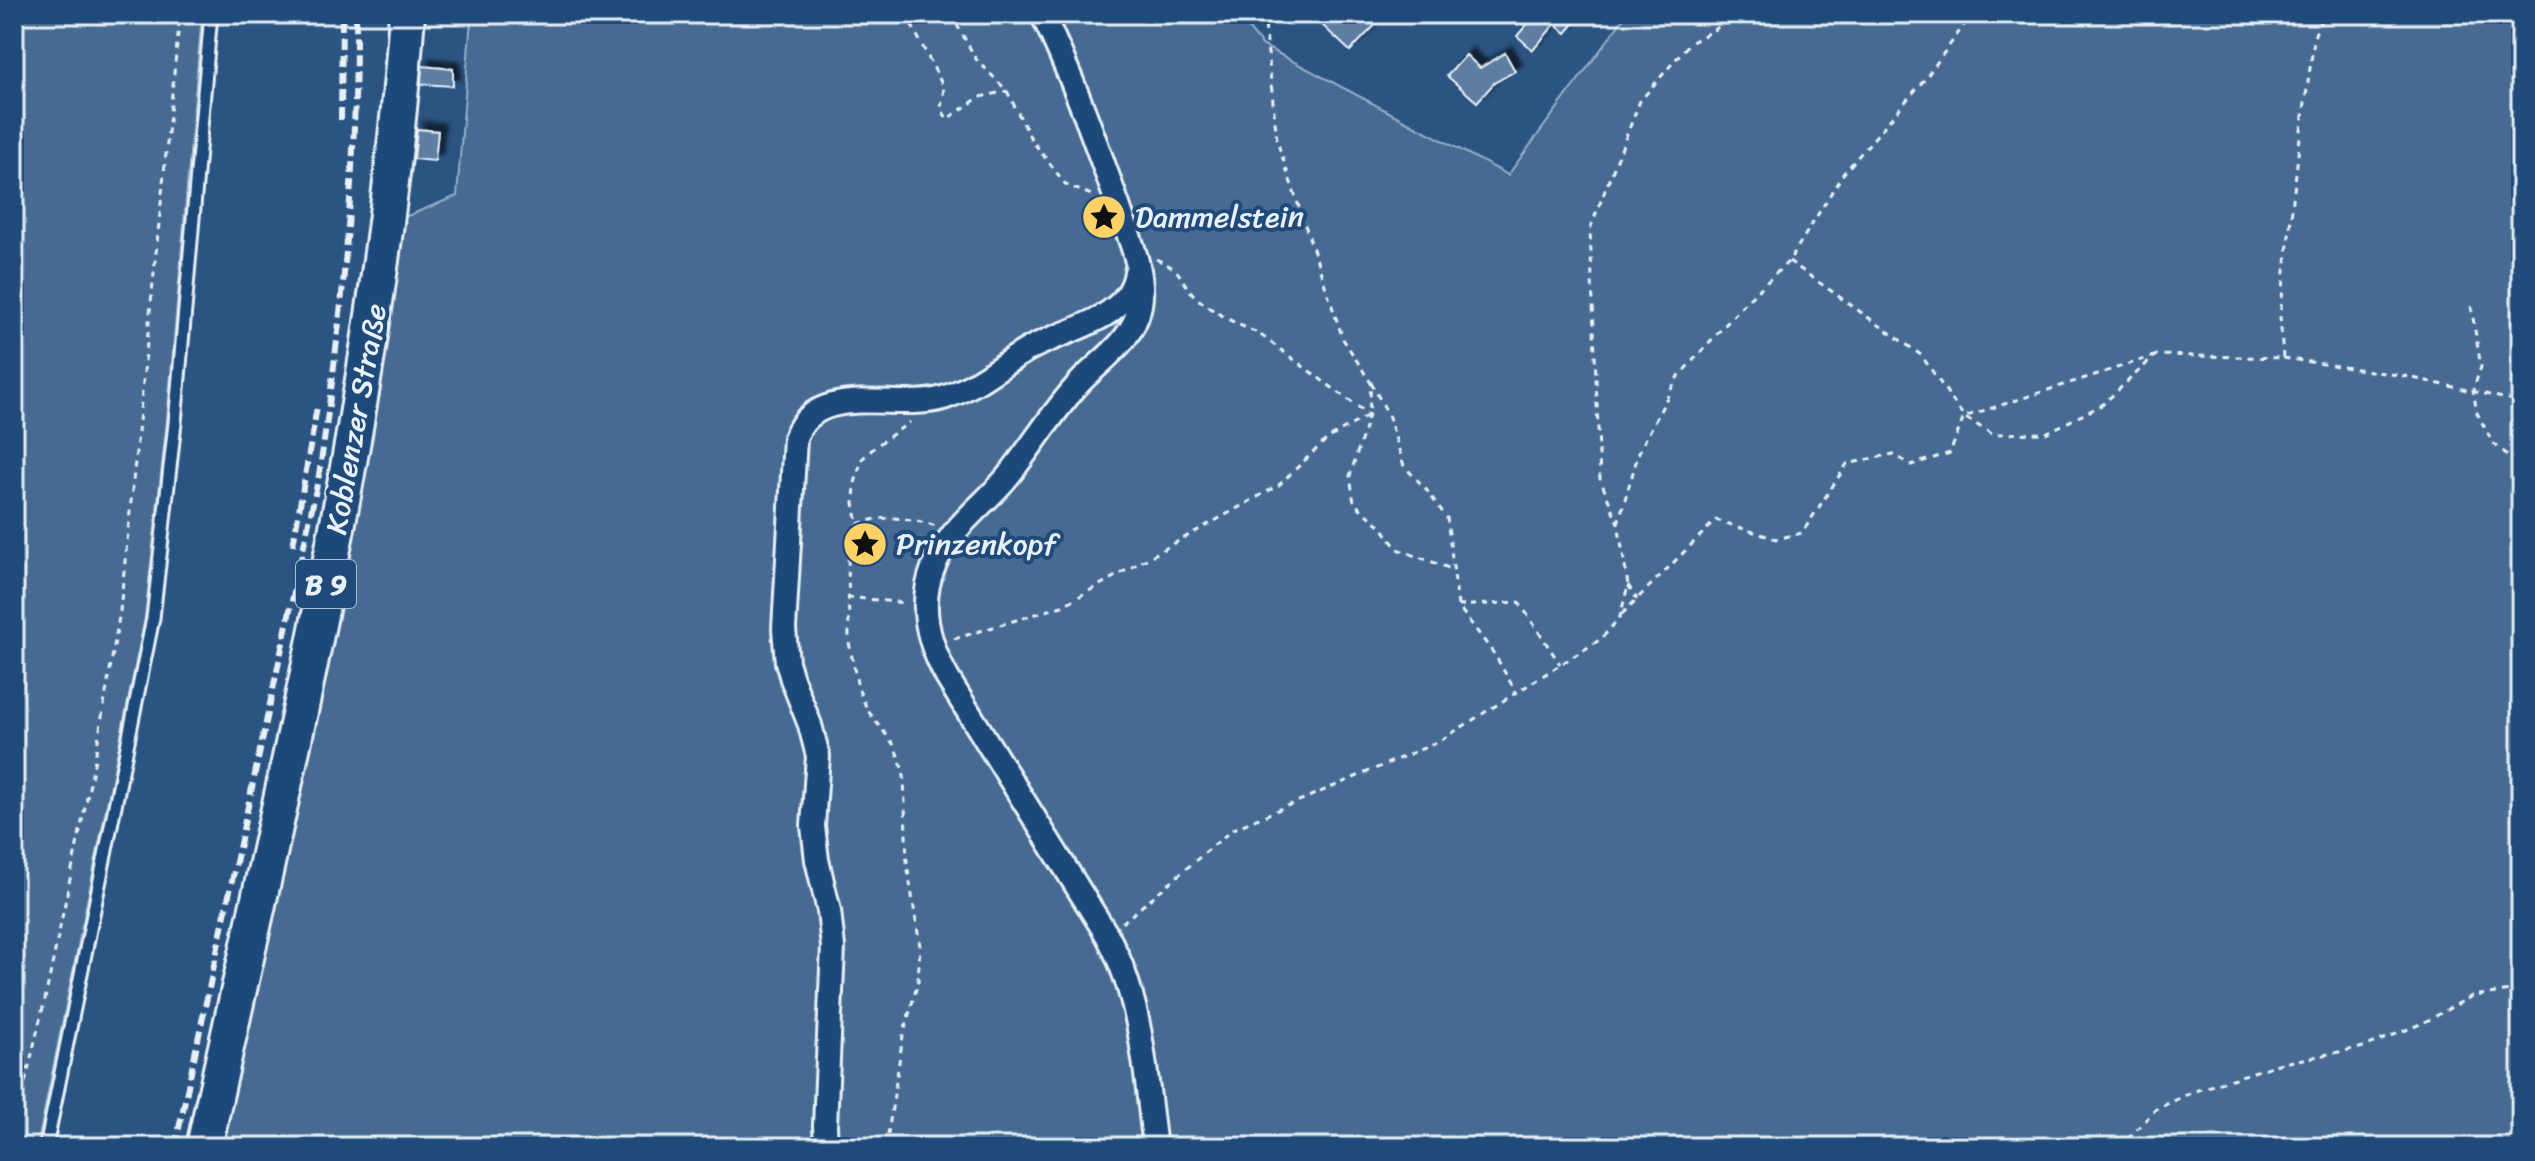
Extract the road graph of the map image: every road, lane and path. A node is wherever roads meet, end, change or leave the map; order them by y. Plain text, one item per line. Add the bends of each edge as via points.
1 (180, 14) edge
2 (211, 14) edge
3 (407, 14) edge
4 (906, 14) edge
5 (951, 14) edge
6 (1042, 14) edge
7 (1264, 14) edge
8 (1741, 14) edge
9 (1972, 14) edge
10 (2324, 14) edge
11 (1007, 91) junction
12 (1093, 197) dead end
13 (1135, 255) junction
14 (1789, 261) junction
15 (2471, 306) dead end
16 (2156, 355) junction
17 (2283, 358) junction
18 (1371, 383) junction
19 (2473, 390) junction
20 (2521, 402) edge
21 (923, 403) junction
22 (1369, 415) junction
23 (1964, 417) junction
24 (2521, 466) edge
25 (1618, 523) junction
26 (858, 524) junction
27 (955, 532) junction
28 (1454, 570) junction
29 (1628, 585) junction
30 (847, 597) junction
31 (1638, 599) junction
32 (925, 605) junction
33 (1458, 606) junction
34 (1620, 617) junction
35 (932, 646) junction
36 (1560, 664) junction
37 (1517, 694) junction
38 (1107, 935) junction
39 (2521, 990) edge
40 (14, 1129) edge
41 (46, 1147) edge
42 (204, 1147) edge
43 (826, 1147) edge
44 (886, 1147) edge
45 (1155, 1147) edge
46 (2120, 1147) edge

1 - 40 path via 120,611 94,764
2 - 41 lane via 153,618
3 - 42 main road, Koblenzer Straße / B 9 via 386,231 354,443
4 - 11 path via 944,88 941,108 947,119 980,97
5 - 11 path via 976,59
6 - 13 street
7 - 18 path via 1277,141 1343,339
8 - 25 path via 1689,44 1640,101 1590,229 1600,479
9 - 14 path via 1925,79 1843,174
10 - 17 path via 2315,34 2300,137 2280,316
11 - 12 path via 1031,139 1066,185
13 - 21 street via 1135,280 1098,319 1029,348 964,390
13 - 22 path via 1177,269 1193,296 1258,333
13 - 27 street via 1141,303 1131,330 1069,395 1008,476
14 - 23 path via 1921,355
14 - 25 path via 1677,378 1639,452
15 - 19 path via 2481,367
16 - 17 path
16 - 23 path
16 - 23 path via 2102,405 2046,433 1992,434
17 - 19 path
18 - 22 path
18 - 28 path via 1388,414 1404,466 1447,518
19 - 20 path
19 - 24 path via 2477,413 2493,443
21 - 26 path via 904,429 862,459 855,483
21 - 43 street via 837,403 805,418 795,438 784,629 789,671 818,756 813,826 833,947
22 - 28 path via 1350,476 1354,503 1381,526 1397,549
22 - 35 path via 1327,439 1279,485 1062,606
23 - 31 path via 1950,453 1911,465 1893,454 1847,464 1802,533 1776,539 1716,520
25 - 29 path
26 - 27 path via 875,517 916,519
26 - 30 path via 848,549
27 - 32 street via 937,557
28 - 33 path
29 - 31 path
29 - 34 path
30 - 32 path
30 - 44 path via 858,688 894,745 904,776 907,864 920,946 918,982 903,1036
31 - 34 path
32 - 35 street
33 - 36 path via 1519,602
33 - 37 path
34 - 36 path via 1601,639
35 - 38 street via 958,697
36 - 37 path
37 - 38 path via 1438,742 1233,829
38 - 45 street via 1133,997
39 - 46 path via 2472,996 2364,1047 2278,1064 2195,1091 2156,1109

